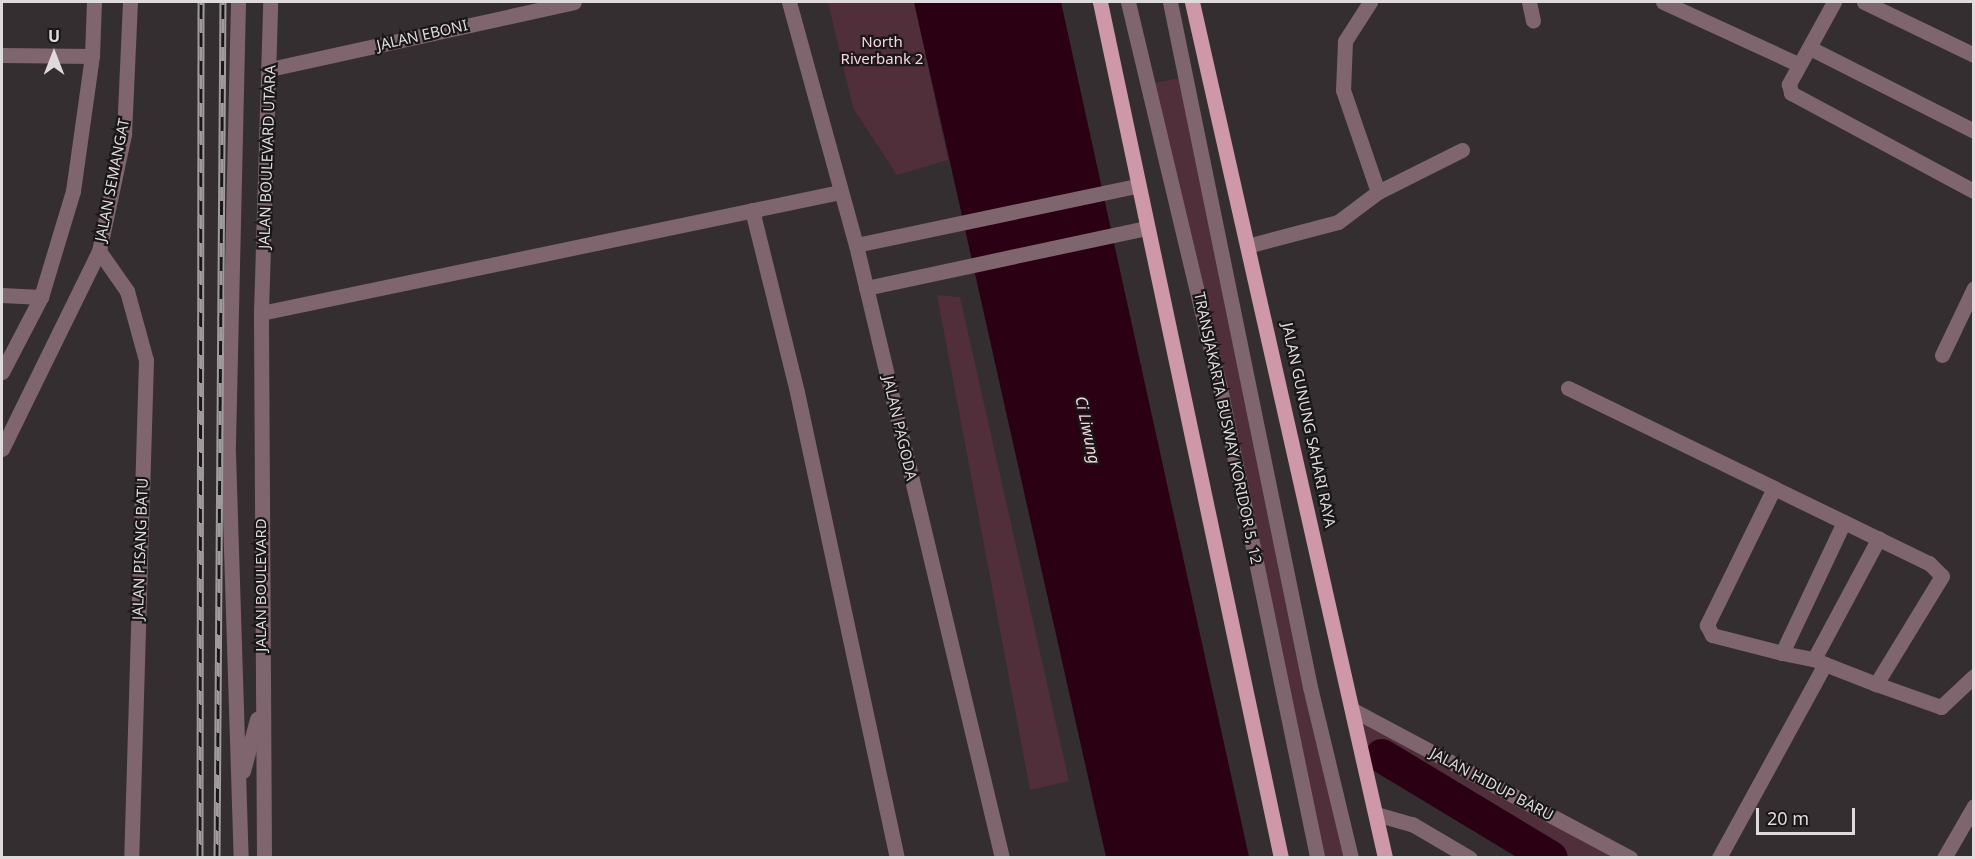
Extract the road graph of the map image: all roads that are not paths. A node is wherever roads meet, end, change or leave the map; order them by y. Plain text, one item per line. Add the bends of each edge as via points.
1 (94, 2) edge
2 (130, 2) edge
3 (238, 2) edge
4 (270, 2) edge
5 (574, 2) edge
6 (789, 2) edge
7 (1100, 2) edge
8 (1128, 2) edge
9 (1170, 2) edge
10 (1192, 2) edge
11 (1370, 2) edge
12 (1529, 2) edge
13 (1664, 2) edge
14 (1834, 2) edge
15 (1864, 2) edge
16 (1533, 21) dead end
17 (1810, 48) junction
18 (1974, 54) edge
19 (2, 55) edge
20 (92, 56) junction
21 (1798, 64) junction
22 (270, 69) junction
23 (1974, 131) edge
24 (1462, 150) dead end
25 (1135, 186) junction
26 (1974, 191) edge
27 (840, 192) junction
28 (1378, 192) junction
29 (752, 210) junction
30 (1146, 228) junction
31 (856, 245) junction
32 (1251, 245) junction
33 (99, 251) junction
34 (866, 288) junction
35 (1974, 288) edge
36 (2, 296) edge
37 (41, 297) junction
38 (261, 313) junction
39 (1942, 355) dead end
40 (2, 372) edge
41 (1568, 388) dead end
42 (2, 449) edge
43 (1774, 488) junction
44 (1844, 522) junction
45 (1879, 538) junction
46 (1782, 653) junction
47 (1820, 662) junction
48 (1974, 676) edge
49 (1876, 684) junction
50 (262, 703) junction
51 (1354, 711) junction
52 (239, 785) junction
53 (1974, 806) edge
54 (1376, 814) junction
55 (131, 858) edge
56 (240, 858) edge
57 (264, 858) edge
58 (897, 858) edge
59 (1002, 858) edge
60 (1281, 858) edge
61 (1317, 858) edge
62 (1351, 858) edge
63 (1385, 858) edge
64 (1470, 858) edge
65 (1630, 858) edge
66 (1719, 858) edge
67 (1944, 858) edge

1 - 20 street
2 - 33 street, JALAN SEMANGAT via 124,134
3 - 52 street via 228,454
4 - 22 street, JALAN BOULEVARD UTARA
5 - 22 street, JALAN EBONI
6 - 27 street, JALAN PAGODA
7 - 25 main road
8 - 61 street, TRANSJAKARTA BUSWAY KORIDOR 5, 12 via 1220,388
9 - 62 street, TRANSJAKARTA BUSWAY KORIDOR 5, 12 via 1310,687
10 - 32 main road, JALAN GUNUNG SAHARI RAYA
11 - 28 street via 1345,41 1342,90
12 - 16 street
13 - 21 street
14 - 17 street
15 - 18 street
17 - 21 street
17 - 23 street
19 - 20 street
20 - 37 street via 73,191
21 - 26 street via 1789,84 1800,101
22 - 38 street, JALAN BOULEVARD UTARA
24 - 28 street
25 - 30 main road
25 - 31 street
27 - 29 street
27 - 31 street, JALAN PAGODA
28 - 32 street via 1338,222
29 - 38 street
29 - 58 street via 797,392
30 - 34 street
30 - 60 main road
31 - 34 street, JALAN PAGODA
32 - 51 main road, JALAN GUNUNG SAHARI RAYA
33 - 42 street, JALAN SEMANGAT
33 - 55 street, JALAN PISANG BATU via 127,291 146,360
34 - 59 street, JALAN PAGODA
35 - 39 street
36 - 37 street
37 - 40 street
38 - 50 street, JALAN BOULEVARD
41 - 43 street
43 - 44 street
43 - 46 street via 1706,630 1755,650
44 - 45 street
44 - 46 street
45 - 47 street
45 - 49 street via 1942,576
46 - 47 street
47 - 49 street
47 - 66 street
48 - 49 street via 1941,707
50 - 52 street
50 - 57 street, JALAN BOULEVARD
51 - 54 main road, JALAN GUNUNG SAHARI RAYA
51 - 65 street, JALAN HIDUP BARU
52 - 56 street
53 - 67 street
54 - 63 main road, JALAN GUNUNG SAHARI RAYA
54 - 64 street via 1412,824

